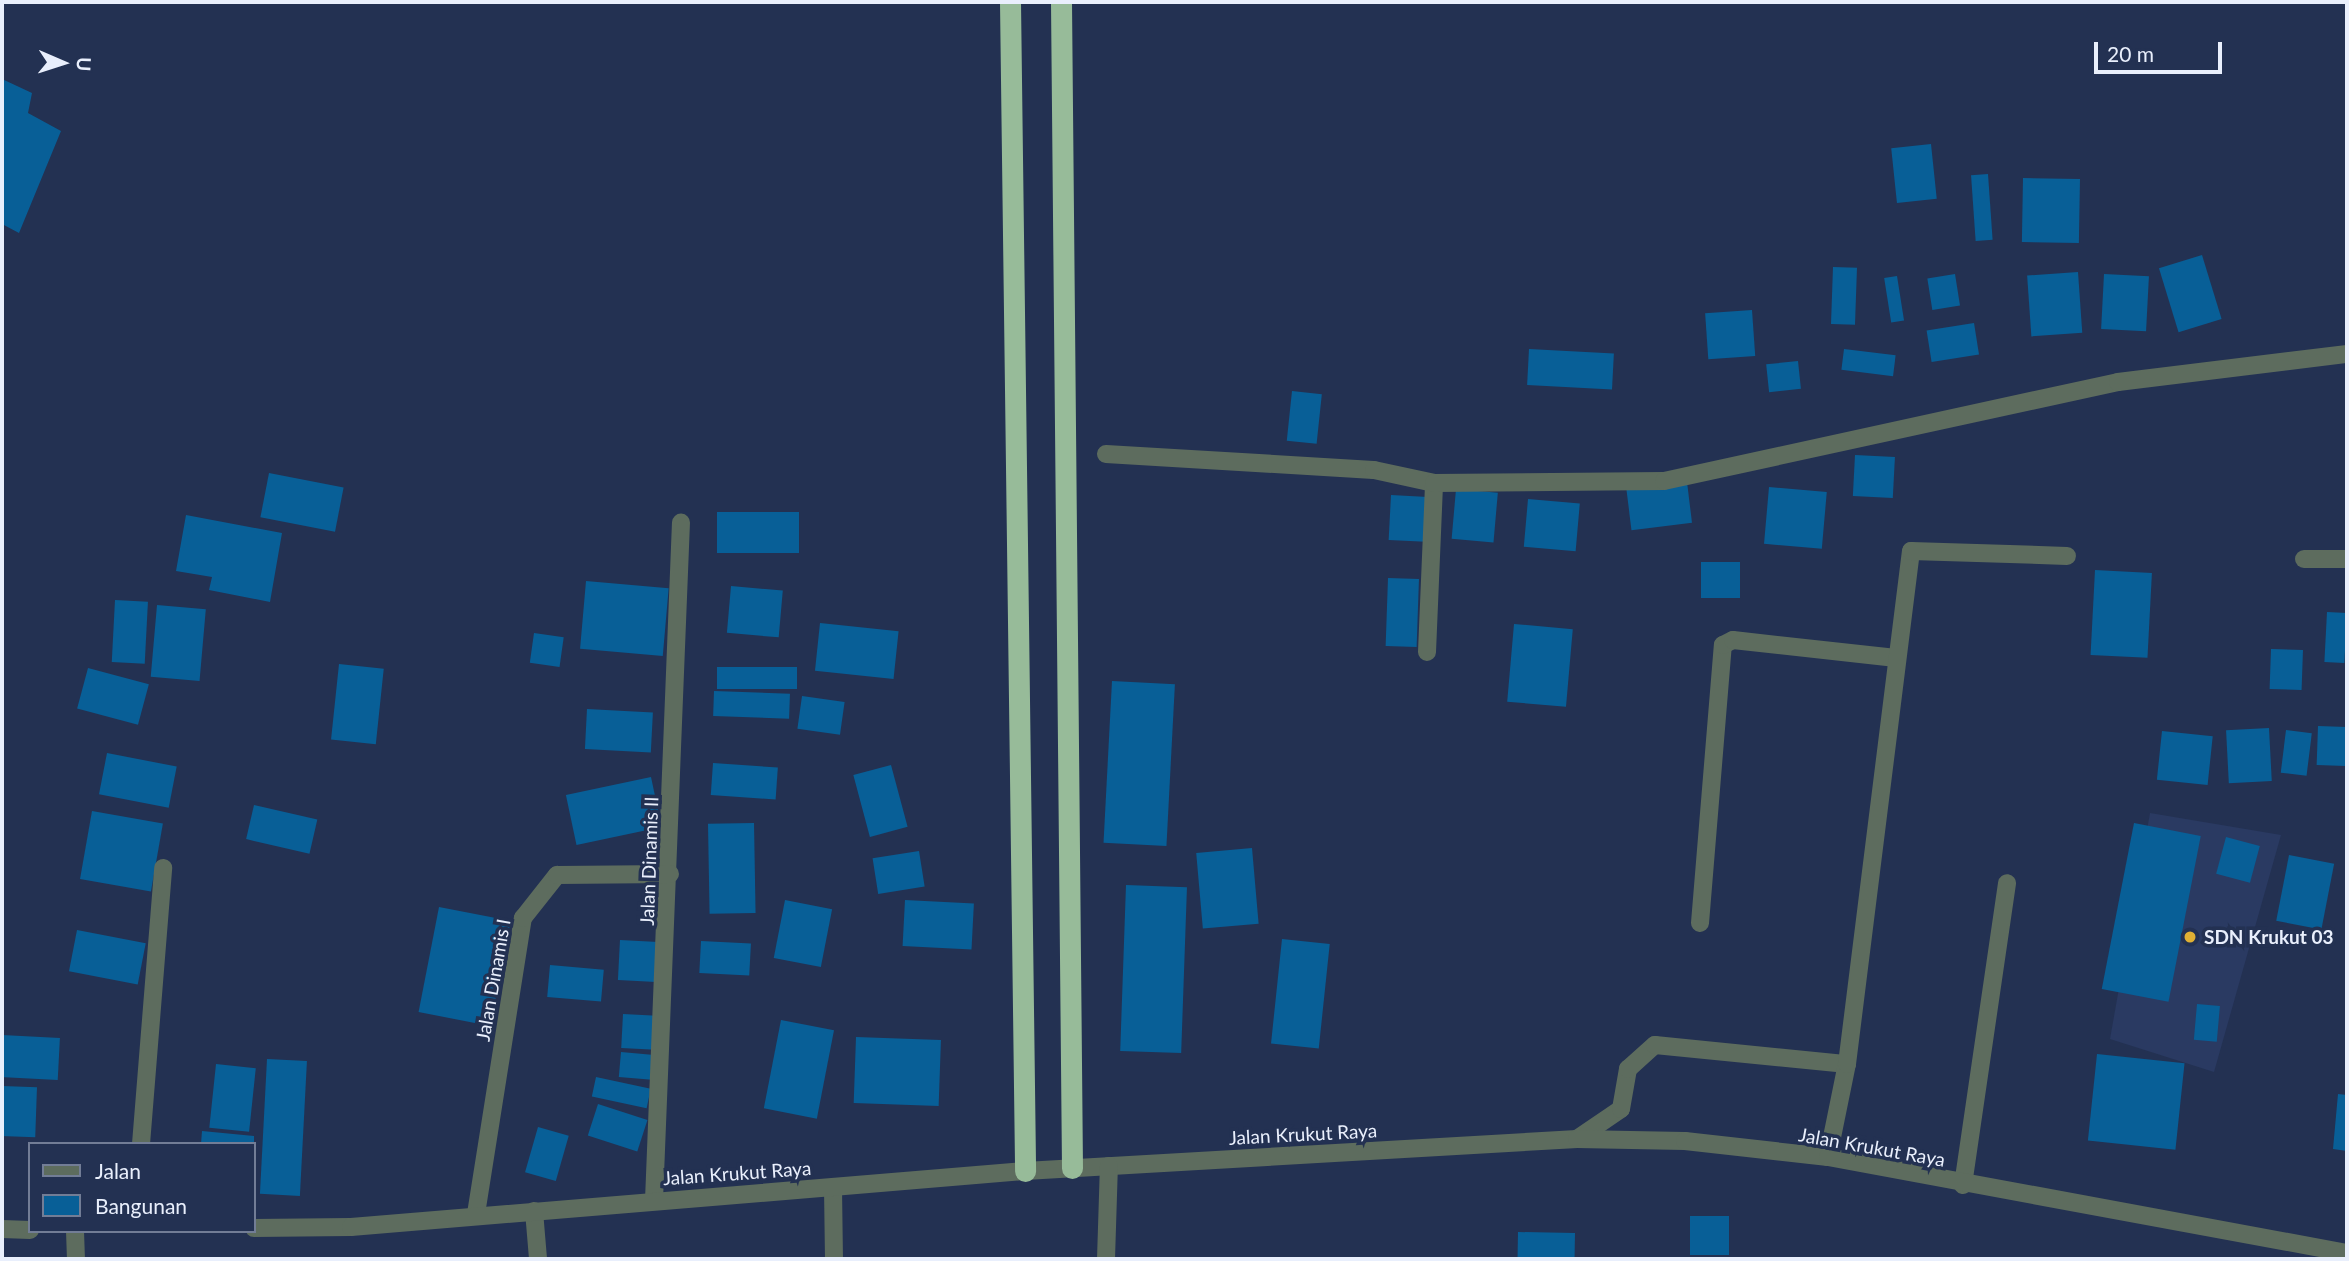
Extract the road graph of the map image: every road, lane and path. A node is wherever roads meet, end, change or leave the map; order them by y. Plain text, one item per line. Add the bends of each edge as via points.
1 (1010, 2) edge
2 (1061, 2) edge
3 (2347, 354) edge
4 (1106, 454) dead end
5 (1434, 483) junction
6 (681, 523) dead end
7 (2067, 556) dead end
8 (2304, 559) dead end
9 (2347, 559) edge
10 (1427, 652) dead end
11 (1896, 658) junction
12 (163, 868) dead end
13 (670, 874) junction
14 (2007, 883) dead end
15 (1700, 923) dead end
16 (1847, 1064) junction
17 (1577, 1139) junction
18 (141, 1142) edge
19 (1828, 1157) junction
20 (1109, 1166) junction
21 (1072, 1168) junction
22 (1025, 1171) junction
23 (1963, 1185) junction
24 (833, 1188) junction
25 (654, 1199) junction
26 (534, 1211) junction
27 (476, 1214) junction
28 (256, 1228) edge
29 (2, 1229) edge
30 (28, 1230) edge
31 (75, 1233) edge
32 (2347, 1252) edge
33 (537, 1254) edge
34 (76, 1259) edge
35 (834, 1259) edge
36 (1107, 1259) edge

1 - 22 highway
2 - 21 highway
3 - 5 street via 2118,382 1664,481
4 - 5 street via 1374,470
5 - 10 street
6 - 13 street, Jalan Dinamis II
7 - 11 street via 1911,551
8 - 9 street
11 - 15 street via 1733,639 1723,645
11 - 16 street
12 - 18 street
13 - 25 street, Jalan Dinamis II
13 - 27 street, Jalan Dinamis I via 557,875 523,918
14 - 23 street
16 - 17 street via 1655,1045 1628,1069 1621,1109
16 - 19 street
17 - 19 street, Jalan Krukut Raya via 1685,1141
17 - 20 street, Jalan Krukut Raya
19 - 23 street, Jalan Krukut Raya
20 - 21 street, Jalan Krukut Raya
20 - 36 street
21 - 22 street, Jalan Krukut Raya
22 - 24 street, Jalan Krukut Raya
23 - 32 street, Jalan Krukut Raya
24 - 25 street, Jalan Krukut Raya
24 - 35 street
25 - 26 street, Jalan Krukut Raya
26 - 27 street, Jalan Krukut Raya
26 - 33 street
27 - 28 street, Jalan Krukut Raya via 351,1227
29 - 30 street
31 - 34 street

